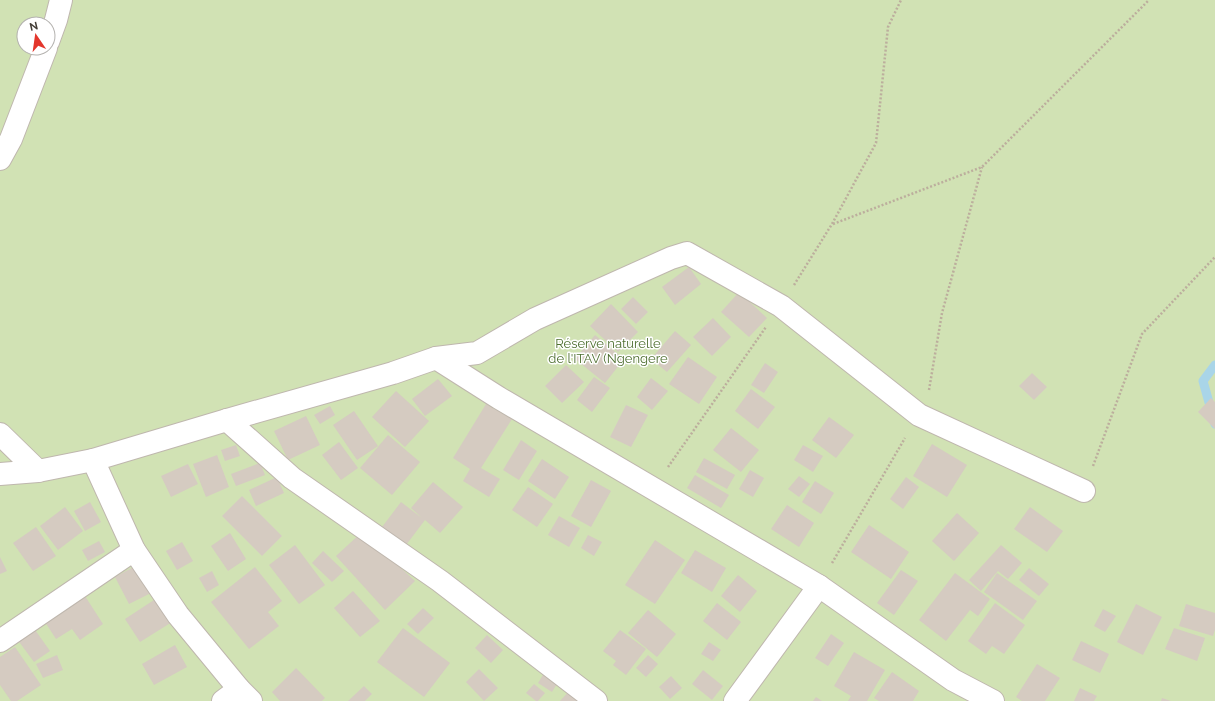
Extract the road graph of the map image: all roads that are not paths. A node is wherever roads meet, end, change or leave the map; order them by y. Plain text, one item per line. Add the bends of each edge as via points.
1 (61, 0) edge
2 (56, 20) edge
3 (43, 56) edge
4 (0, 159) edge
5 (436, 358) junction
6 (227, 420) junction
7 (0, 434) edge
8 (93, 460) junction
9 (38, 471) junction
10 (0, 474) edge
11 (1084, 491) road end
12 (134, 550) junction
13 (819, 586) junction
14 (0, 641) edge
15 (238, 697) edge
16 (596, 701) edge
17 (735, 701) edge
18 (993, 701) edge

1 - 2 street
3 - 4 street via 11,139
5 - 6 street via 393,373
5 - 11 street via 477,353 535,319 687,253 780,306 919,415
5 - 13 street via 499,398
6 - 8 street
6 - 16 street via 292,478 440,581
7 - 9 street
8 - 9 street
8 - 12 street
9 - 10 street
12 - 14 street
12 - 15 street
13 - 17 street
13 - 18 street via 953,680

